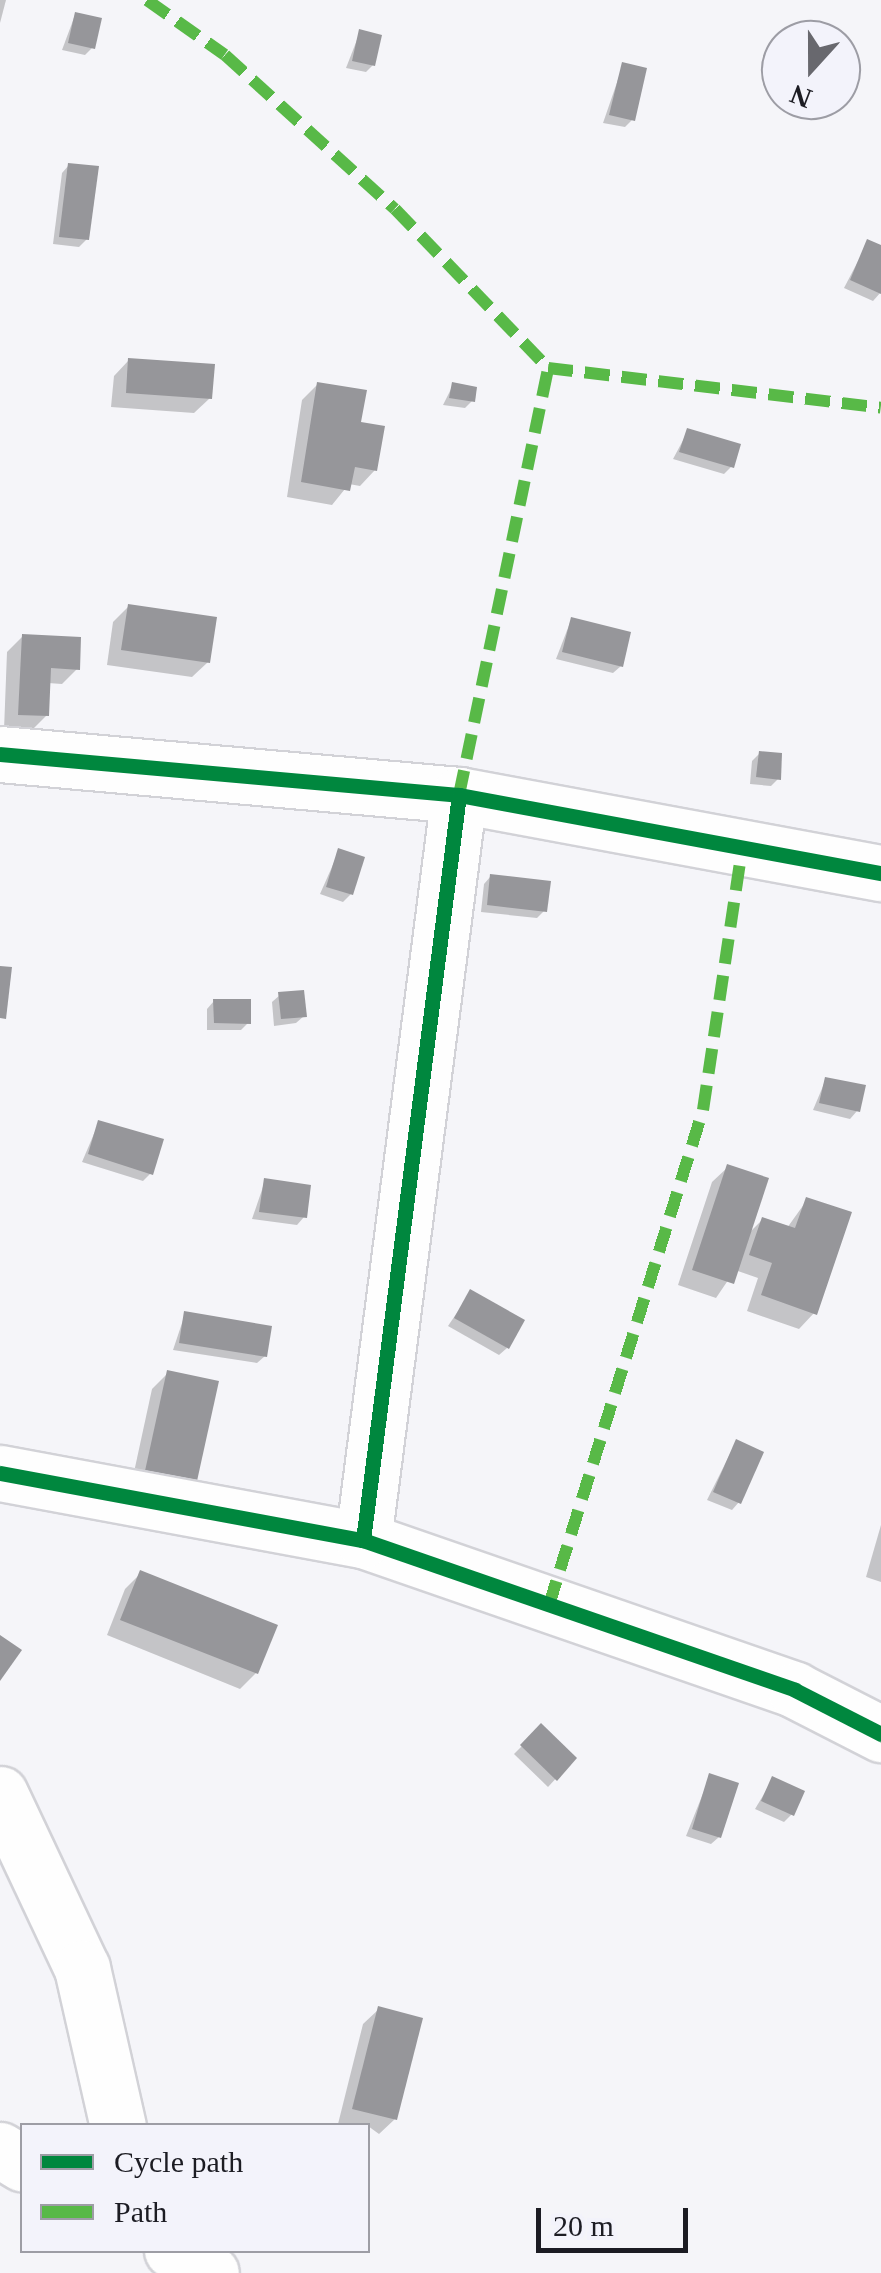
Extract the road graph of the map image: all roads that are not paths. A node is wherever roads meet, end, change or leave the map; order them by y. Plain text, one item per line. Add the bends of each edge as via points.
1 (0, 754) edge
2 (459, 795) junction
3 (881, 873) edge
4 (0, 1473) edge
5 (363, 1540) junction
6 (881, 1734) edge
7 (0, 1794) edge
8 (117, 2123) edge
9 (177, 2253) edge
10 (211, 2273) edge

1 - 2 street
2 - 3 street
2 - 5 street
4 - 5 street
5 - 6 street via 796,1690
7 - 8 street via 82,1968
9 - 10 street

